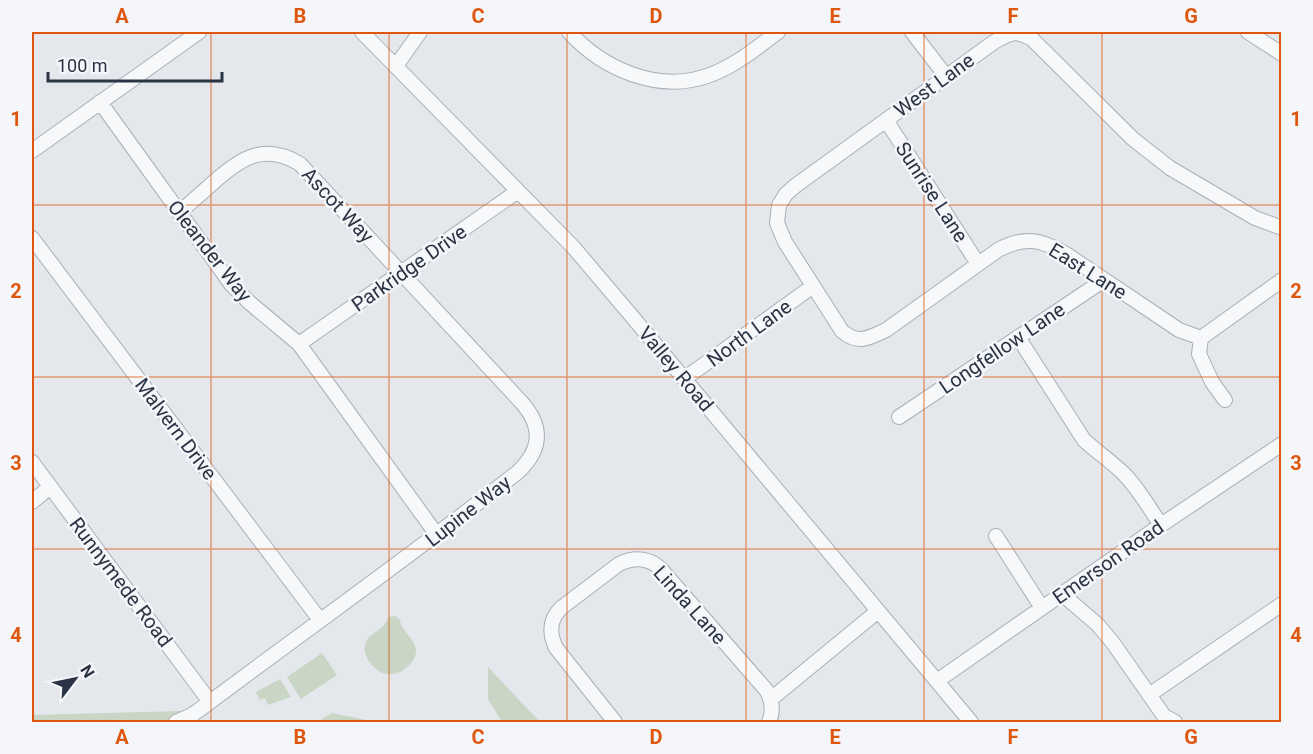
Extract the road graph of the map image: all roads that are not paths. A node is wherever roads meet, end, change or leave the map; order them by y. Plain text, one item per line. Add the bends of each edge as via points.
1 (199, 32) edge
2 (362, 32) edge
3 (420, 32) edge
4 (569, 32) edge
5 (778, 32) edge
6 (912, 32) edge
7 (1248, 32) edge
8 (1281, 54) edge
9 (396, 66) junction
10 (946, 76) junction
11 (100, 102) junction
12 (886, 120) junction
13 (32, 151) edge
14 (518, 191) junction
15 (179, 213) junction
16 (1281, 228) edge
17 (32, 238) edge
18 (978, 264) junction
19 (401, 273) junction
20 (1104, 280) junction
21 (1281, 280) edge
22 (813, 286) junction
23 (1018, 337) junction
24 (1201, 338) junction
25 (299, 344) junction
26 (684, 379) junction
27 (1225, 400) dead end
28 (899, 417) dead end
29 (1281, 444) edge
30 (32, 462) edge
31 (50, 487) junction
32 (32, 502) edge
33 (1161, 525) junction
34 (437, 535) junction
35 (996, 537) dead end
36 (1062, 594) junction
37 (1280, 607) edge
38 (1042, 608) junction
39 (878, 611) junction
40 (320, 620) junction
41 (937, 681) junction
42 (1149, 695) junction
43 (771, 699) junction
44 (210, 702) junction
45 (176, 723) edge
46 (615, 723) edge
47 (770, 723) edge
48 (971, 723) edge
49 (1175, 723) edge

1 - 11 street
2 - 9 street, Valley Road
3 - 9 street
4 - 5 street via 611,65 640,77 671,81 688,81 727,68
6 - 10 street
7 - 8 street
9 - 14 street, Valley Road
10 - 12 street, West Lane
10 - 16 street, West Lane via 994,42 1020,32 1032,39 1133,139 1170,168 1255,218
11 - 13 street
11 - 15 street, Oleander Way
12 - 18 street, Sunrise Lane
12 - 22 street, West Lane via 795,186 779,205 777,223
14 - 19 street, Parkridge Drive
14 - 26 street, Valley Road via 574,248
15 - 19 street, Ascot Way via 247,157 279,155 300,164
15 - 25 street, Oleander Way via 231,284
17 - 40 street, Malvern Drive
18 - 20 street, East Lane via 1013,242 1032,241 1050,245
18 - 22 street, East Lane via 869,338 848,336 842,331
19 - 25 street, Parkridge Drive
19 - 34 street, Lupine Way via 523,404 536,428 536,447 528,463
20 - 23 street, Longfellow Lane
20 - 24 street, East Lane via 1179,330
21 - 24 street
22 - 26 street, North Lane
23 - 28 street, Longfellow Lane
23 - 33 street via 1084,440 1136,487
24 - 27 street via 1199,354
25 - 34 street, Oleander Way
26 - 39 street, Valley Road
29 - 33 street, Emerson Road
30 - 31 street, Runnymede Road
31 - 32 street
31 - 44 street, Runnymede Road
33 - 36 street, Emerson Road
34 - 40 street, Lupine Way
35 - 38 street
36 - 38 street, Emerson Road
36 - 42 street via 1113,643
37 - 42 street
38 - 41 street, Emerson Road
39 - 41 street, Valley Road
39 - 43 street
40 - 44 street, Lupine Way
41 - 48 street, Valley Road
42 - 49 street via 1164,716
43 - 46 street, Linda Lane via 660,568 648,560 628,559 561,608 550,630 556,648
43 - 47 street
44 - 45 street, Lupine Way

